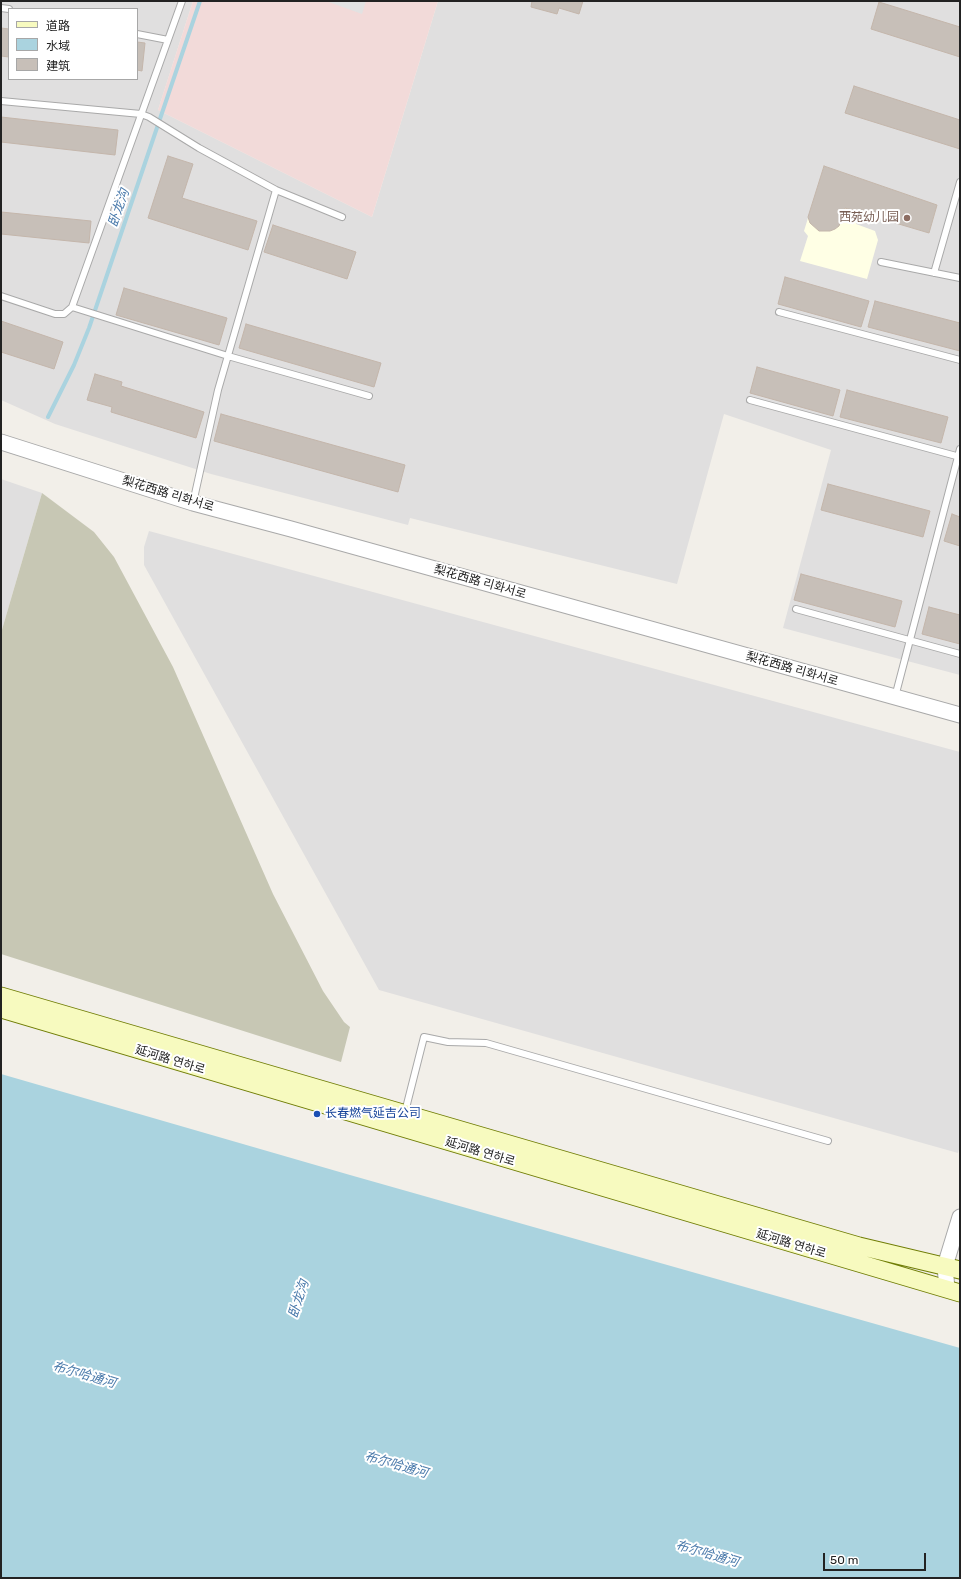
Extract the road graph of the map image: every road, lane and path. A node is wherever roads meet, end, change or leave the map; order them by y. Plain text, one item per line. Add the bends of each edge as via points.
1 (182, 1) edge
2 (138, 34) edge
3 (168, 40) junction
4 (1, 101) edge
5 (141, 114) junction
6 (960, 182) edge
7 (276, 190) junction
8 (342, 217) dead end
9 (881, 262) dead end
10 (934, 273) junction
11 (960, 278) edge
12 (1, 296) edge
13 (72, 307) junction
14 (779, 312) dead end
15 (228, 356) junction
16 (960, 360) edge
17 (369, 396) dead end
18 (750, 400) dead end
19 (1, 442) edge
20 (960, 449) edge
21 (959, 457) edge
22 (193, 503) junction
23 (796, 609) dead end
24 (910, 641) junction
25 (960, 654) edge
26 (895, 698) junction
27 (960, 715) edge
28 (1, 996) edge
29 (1, 1009) edge
30 (405, 1114) junction
31 (828, 1141) dead end
32 (960, 1217) edge
33 (952, 1268) edge
34 (960, 1273) edge
35 (954, 1291) edge

1 - 3 lane
2 - 3 lane
3 - 5 lane
4 - 5 lane
5 - 7 lane
5 - 13 lane
6 - 10 lane
7 - 8 lane
7 - 15 lane
9 - 10 lane
10 - 11 lane
12 - 13 lane via 55,314 64,314
13 - 15 lane
14 - 16 lane
15 - 17 lane
15 - 22 lane
18 - 21 lane
19 - 22 street, 梨花西路 리화서로
20 - 21 lane
21 - 24 lane
22 - 26 street, 梨花西路 리화서로
23 - 24 lane
24 - 25 lane
24 - 26 lane
26 - 27 street, 梨花西路 리화서로
28 - 30 main road, 延河路 연하로
29 - 35 main road, 延河路 연하로
30 - 31 lane via 424,1037 448,1042 486,1043
30 - 33 main road, 延河路 연하로 via 859,1246
32 - 33 street
33 - 35 street
34 - 35 street

